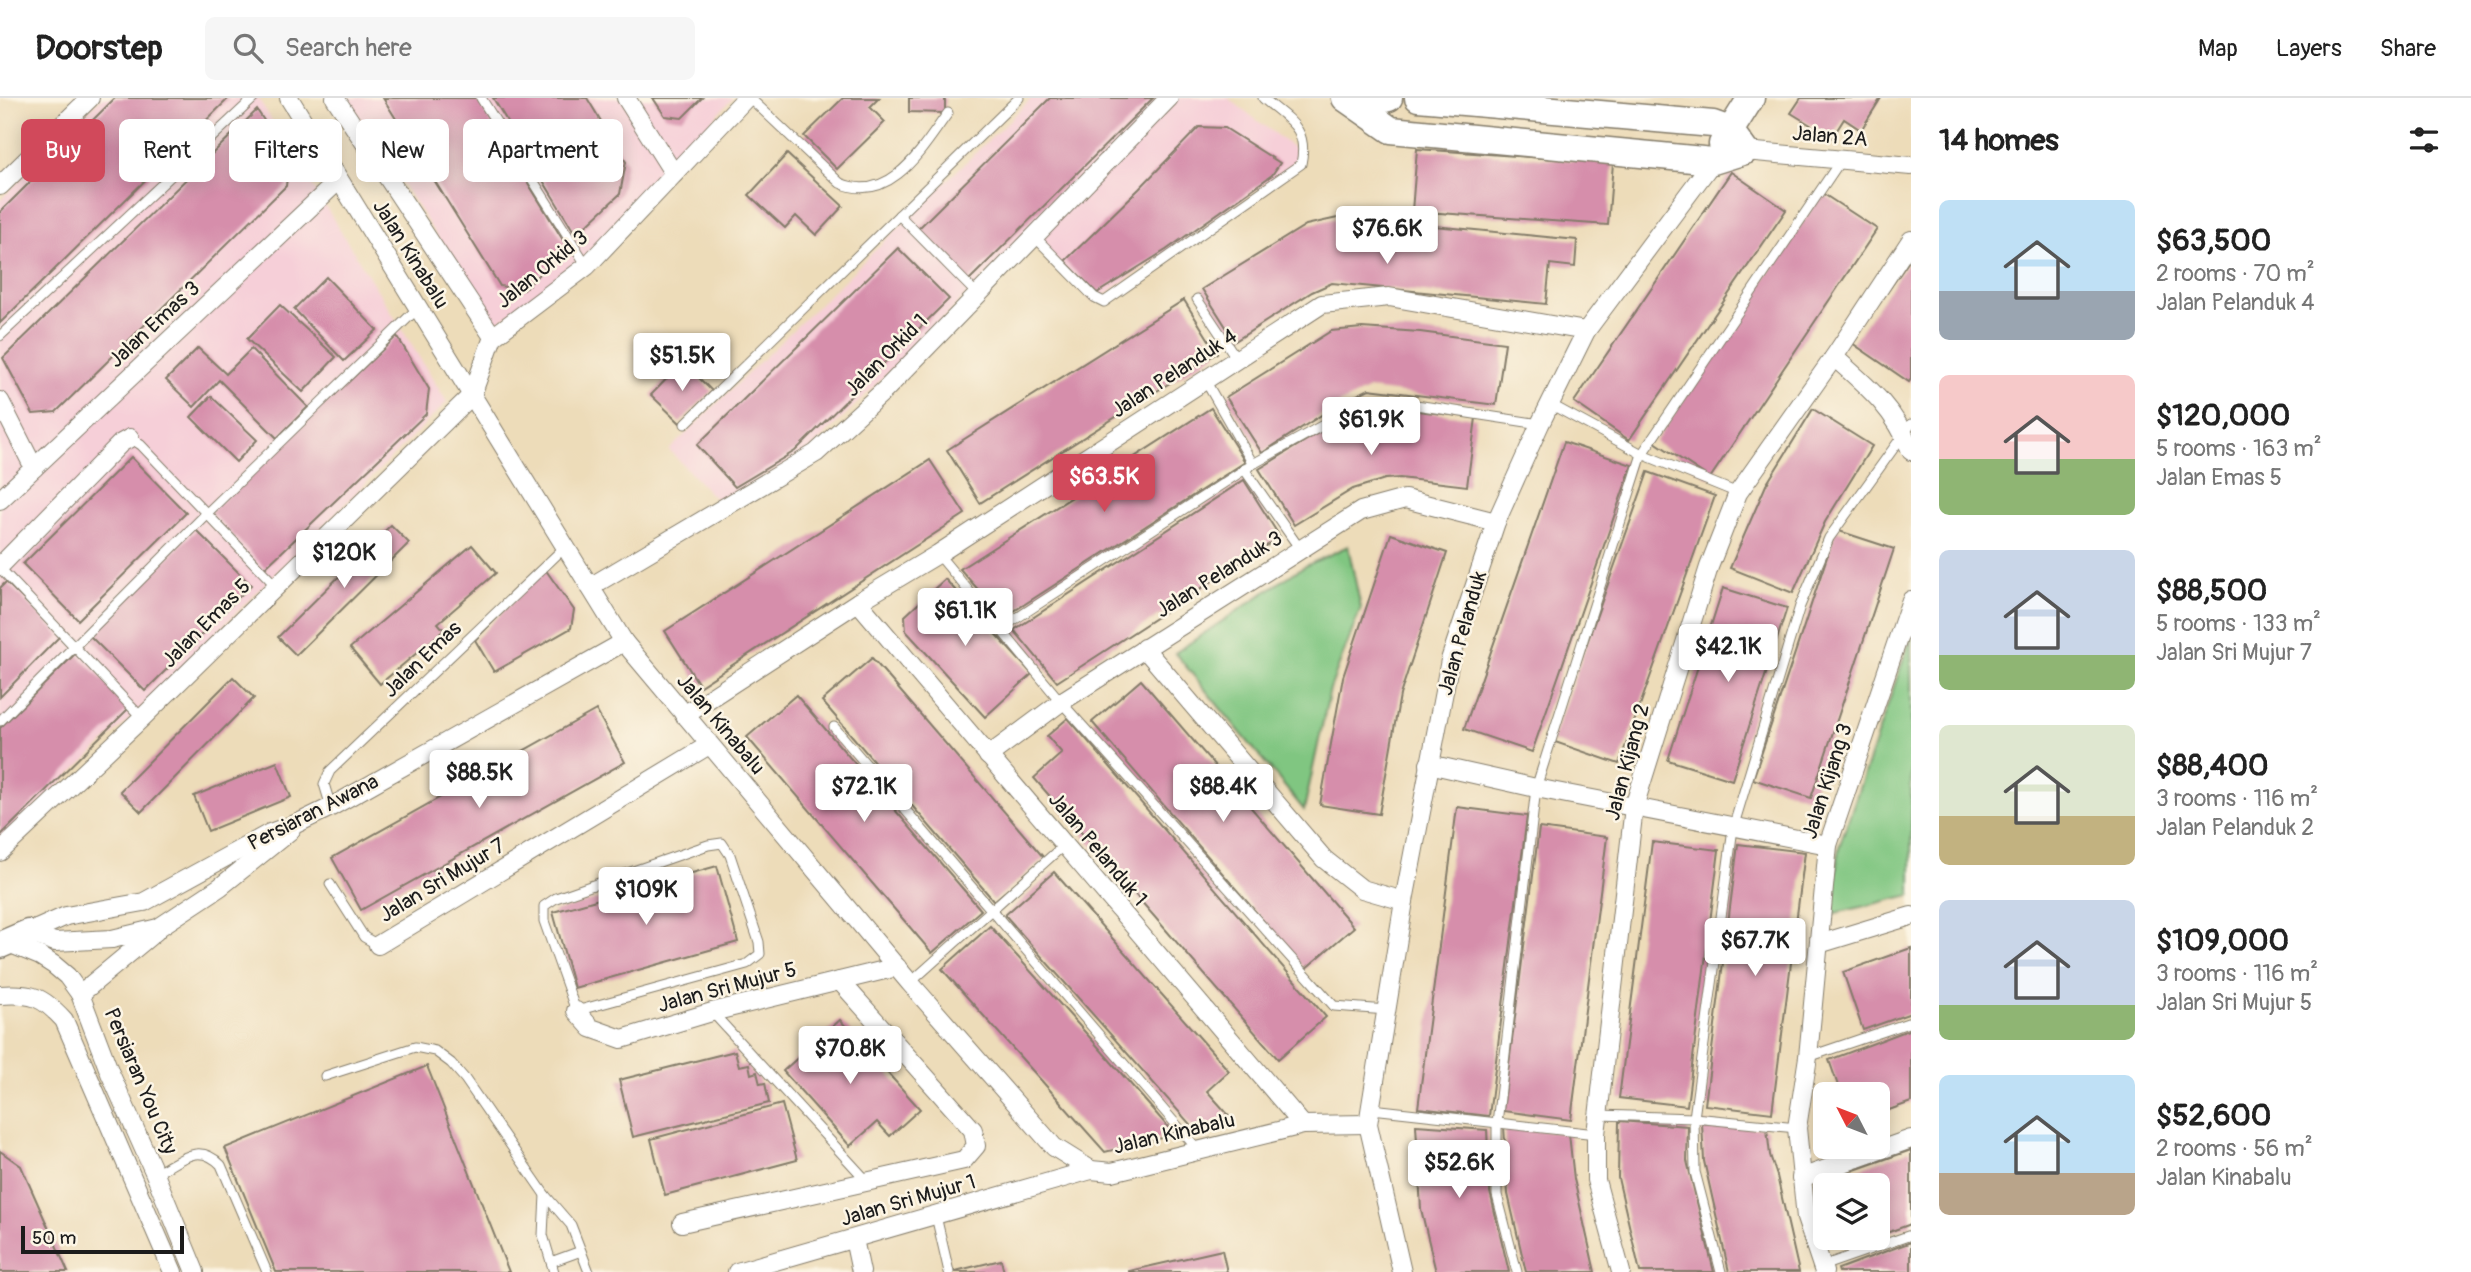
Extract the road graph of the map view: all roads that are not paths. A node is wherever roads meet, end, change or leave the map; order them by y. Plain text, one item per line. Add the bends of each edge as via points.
1 (90, 98) edge
2 (254, 98) edge
3 (289, 98) edge
4 (335, 98) edge
5 (481, 98) edge
6 (626, 98) edge
7 (748, 98) edge
8 (1019, 98) edge
9 (1170, 98) edge
10 (1263, 98) edge
11 (1396, 98) edge
12 (1730, 98) edge
13 (1751, 98) edge
14 (1351, 102) edge
15 (1397, 111) edge
16 (948, 113) dead end
17 (302, 119) edge
18 (1721, 127) junction
19 (1745, 151) junction
20 (1703, 160) junction
21 (1841, 160) junction
22 (1911, 166) edge
23 (674, 174) junction
24 (337, 182) edge
25 (340, 182) edge
26 (0, 186) edge
27 (899, 215) junction
28 (1034, 236) junction
29 (1911, 240) edge
30 (587, 266) junction
31 (977, 294) junction
32 (1197, 299) dead end
33 (418, 307) junction
34 (1586, 331) junction
35 (0, 336) edge
36 (493, 337) junction
37 (1834, 357) junction
38 (1237, 359) junction
39 (1205, 380) junction
40 (472, 395) junction
41 (0, 401) edge
42 (1550, 404) junction
43 (685, 424) dead end
44 (1540, 424) junction
45 (1909, 436) edge
46 (130, 438) joint
47 (1642, 454) junction
48 (1252, 464) junction
49 (34, 468) junction
50 (1244, 469) junction
51 (1738, 493) junction
52 (0, 500) edge
53 (206, 514) junction
54 (1496, 522) junction
55 (565, 547) junction
56 (1300, 549) junction
57 (938, 554) junction
58 (0, 567) edge
59 (276, 586) junction
60 (590, 587) junction
61 (1911, 600) edge
62 (858, 602) junction
63 (1000, 629) junction
64 (624, 642) junction
65 (75, 645) junction
66 (1144, 648) junction
67 (1061, 702) junction
68 (684, 715) junction
69 (142, 718) junction
70 (0, 721) edge
71 (834, 727) dead end
72 (709, 745) junction
73 (988, 756) junction
74 (1429, 764) junction
75 (1536, 788) junction
76 (331, 807) junction
77 (1634, 807) junction
78 (298, 823) junction
79 (1733, 828) junction
80 (1065, 845) junction
81 (1828, 845) junction
82 (0, 852) edge
83 (330, 884) dead end
84 (1404, 901) junction
85 (992, 910) junction
86 (1911, 916) edge
87 (158, 928) junction
88 (11, 940) edge
89 (1819, 944) junction
90 (378, 946) joint
91 (897, 967) junction
92 (839, 981) junction
93 (910, 983) junction
94 (80, 994) junction
95 (5, 996) edge
96 (1387, 1010) junction
97 (576, 1011) junction
98 (712, 1012) junction
99 (1911, 1022) edge
100 (1808, 1057) junction
101 (324, 1076) dead end
102 (1599, 1115) junction
103 (1370, 1116) junction
104 (1694, 1118) junction
105 (1497, 1123) junction
106 (1303, 1125) junction
107 (1797, 1128) junction
108 (1596, 1134) junction
109 (1911, 1139) edge
110 (1199, 1151) junction
111 (1091, 1170) junction
112 (155, 1174) junction
113 (1801, 1178) junction
114 (867, 1181) junction
115 (545, 1195) junction
116 (936, 1216) junction
117 (682, 1223) dead end
118 (1911, 1235) edge
119 (854, 1239) junction
120 (581, 1251) junction
121 (552, 1267) edge
122 (1823, 1269) edge
123 (173, 1272) edge
124 (195, 1272) edge
125 (267, 1272) edge
126 (589, 1272) edge
127 (737, 1272) edge
128 (861, 1272) edge
129 (949, 1272) edge
130 (1402, 1272) edge
131 (1517, 1272) edge
132 (1621, 1272) edge
133 (1721, 1272) edge

1 - 26 street
2 - 35 lane
3 - 17 street, Jalan Kinabalu
4 - 36 street
5 - 30 lane
6 - 23 street
7 - 16 lane via 840,183 851,187 876,187 890,181
7 - 23 street, Jalan Orkid 3
8 - 27 lane
9 - 28 street, Jalan Orkid 1
10 - 28 lane via 1300,131 1305,148 1301,164 1104,302 1094,298
11 - 15 lane
12 - 18 street
13 - 18 street
14 - 15 street
15 - 18 street via 1633,113
15 - 20 street
18 - 19 street
18 - 20 street
19 - 20 street
19 - 21 street, Jalan 2A
20 - 34 street, Jalan Pelanduk via 1689,191
21 - 22 street, Jalan 2A
21 - 47 lane
23 - 30 street, Jalan Orkid 3
24 - 49 street, Jalan Emas 3
25 - 33 street, Jalan Kinabalu
27 - 31 lane
27 - 43 lane
28 - 31 street, Jalan Orkid 1
29 - 37 street, Jalan Kijang 2
30 - 36 street, Jalan Orkid 3
31 - 60 street, Jalan Orkid 1 via 886,389 816,453
32 - 38 lane
33 - 40 street, Jalan Kinabalu
33 - 53 lane
34 - 38 street, Jalan Pelanduk 4 via 1388,298 1322,304
34 - 42 street, Jalan Pelanduk
36 - 40 street, Jalan Orkid 3
37 - 45 street via 1882,400
37 - 51 street, Jalan Kijang 2
38 - 39 street, Jalan Pelanduk 4
39 - 48 lane
39 - 57 street, Jalan Pelanduk 4
40 - 55 street, Jalan Kinabalu
40 - 59 street, Jalan Emas 5
41 - 49 street
42 - 44 street, Jalan Pelanduk
42 - 47 lane
44 - 48 lane via 1416,405 1367,405
44 - 54 street, Jalan Pelanduk
45 - 79 lane via 1829,538 1800,606
46 - 53 lane
46 - 58 street
47 - 51 lane
47 - 75 lane
48 - 50 lane
49 - 52 street, Jalan Emas 3
50 - 56 lane
50 - 63 lane
51 - 77 street, Jalan Kijang 2 via 1709,567
53 - 59 lane
53 - 65 lane
54 - 56 street, Jalan Pelanduk 3 via 1405,499 1361,511
54 - 74 street, Jalan Pelanduk via 1450,660
55 - 60 street, Jalan Kinabalu
55 - 76 lane, Jalan Emas via 330,771 324,784
56 - 66 street, Jalan Pelanduk 3
57 - 62 street, Jalan Pelanduk 4
57 - 63 lane
58 - 65 lane
59 - 69 street, Jalan Emas 5
60 - 64 street, Jalan Kinabalu
61 - 81 street, Jalan Kijang 3
62 - 68 street, Jalan Pelanduk 4
62 - 73 street, Jalan Pelanduk 1
63 - 67 lane
64 - 68 street, Jalan Kinabalu
64 - 76 street, Persiaran Awana
65 - 69 lane
65 - 70 lane
66 - 67 street, Jalan Pelanduk 3
66 - 84 street via 1324,859 1362,889
67 - 73 street, Jalan Pelanduk 3
67 - 96 lane via 1334,1006
68 - 72 street, Jalan Kinabalu
69 - 82 street, Jalan Emas 5
71 - 85 lane
72 - 90 street, Jalan Sri Mujur 7
72 - 91 street, Jalan Kinabalu
73 - 80 street, Jalan Pelanduk 1
74 - 75 street
74 - 84 street, Jalan Pelanduk
75 - 77 street
75 - 105 lane
76 - 78 street, Persiaran Awana
77 - 79 street
77 - 102 street, Jalan Kijang 2
78 - 87 street, Persiaran Awana via 220,887
78 - 88 street, Persiaran Awana via 144,902 66,916
79 - 81 street
79 - 104 lane
80 - 85 lane
80 - 106 street, Jalan Pelanduk 1
81 - 89 street, Jalan Kijang 3
83 - 90 lane via 364,937
84 - 96 street, Jalan Pelanduk
85 - 93 lane
85 - 110 lane
86 - 89 street
87 - 88 street, Persiaran Awana via 112,939
87 - 94 street
88 - 94 street, Persiaran You City via 54,965
89 - 100 street, Jalan Kijang 3
91 - 92 street, Jalan Sri Mujur 5
91 - 93 street, Jalan Kinabalu
92 - 98 street, Jalan Sri Mujur 5
92 - 114 street, Jalan Sri Mujur 1 via 973,1130 976,1146 964,1160
93 - 111 street, Jalan Kinabalu via 1054,1147
94 - 112 street, Persiaran You City
95 - 123 street via 33,995 64,1020
96 - 103 street, Jalan Pelanduk
97 - 97 lane via 747,964 760,954 730,855 722,843 544,906 544,921
97 - 98 street, Jalan Sri Mujur 5 via 591,1028 622,1039
98 - 114 lane
99 - 100 lane
100 - 107 street, Jalan Kijang 3
101 - 115 lane via 415,1047 435,1051 465,1079
102 - 104 lane
102 - 108 street, Jalan Kijang 2
103 - 105 lane
103 - 106 street, Jalan Kinabalu
103 - 130 street
104 - 107 lane
104 - 133 lane via 1695,1172
105 - 108 lane
105 - 131 lane via 1497,1195
106 - 110 street, Jalan Kinabalu
107 - 113 street, Jalan Kijang 3
108 - 132 street, Jalan Kijang 2 via 1596,1180
109 - 113 street
110 - 111 street, Jalan Kinabalu via 1112,1172
111 - 116 street, Jalan Sri Mujur 1
112 - 124 street, Persiaran You City
112 - 125 lane via 196,1153 211,1154 221,1165
113 - 122 street, Jalan Kijang 3 via 1806,1218
114 - 117 street, Jalan Sri Mujur 1
115 - 120 lane via 570,1225
115 - 121 lane via 543,1235
116 - 119 street, Jalan Sri Mujur 1
116 - 129 lane
118 - 122 lane
119 - 127 street, Jalan Sri Mujur 1
119 - 128 street
120 - 121 lane
120 - 126 lane

